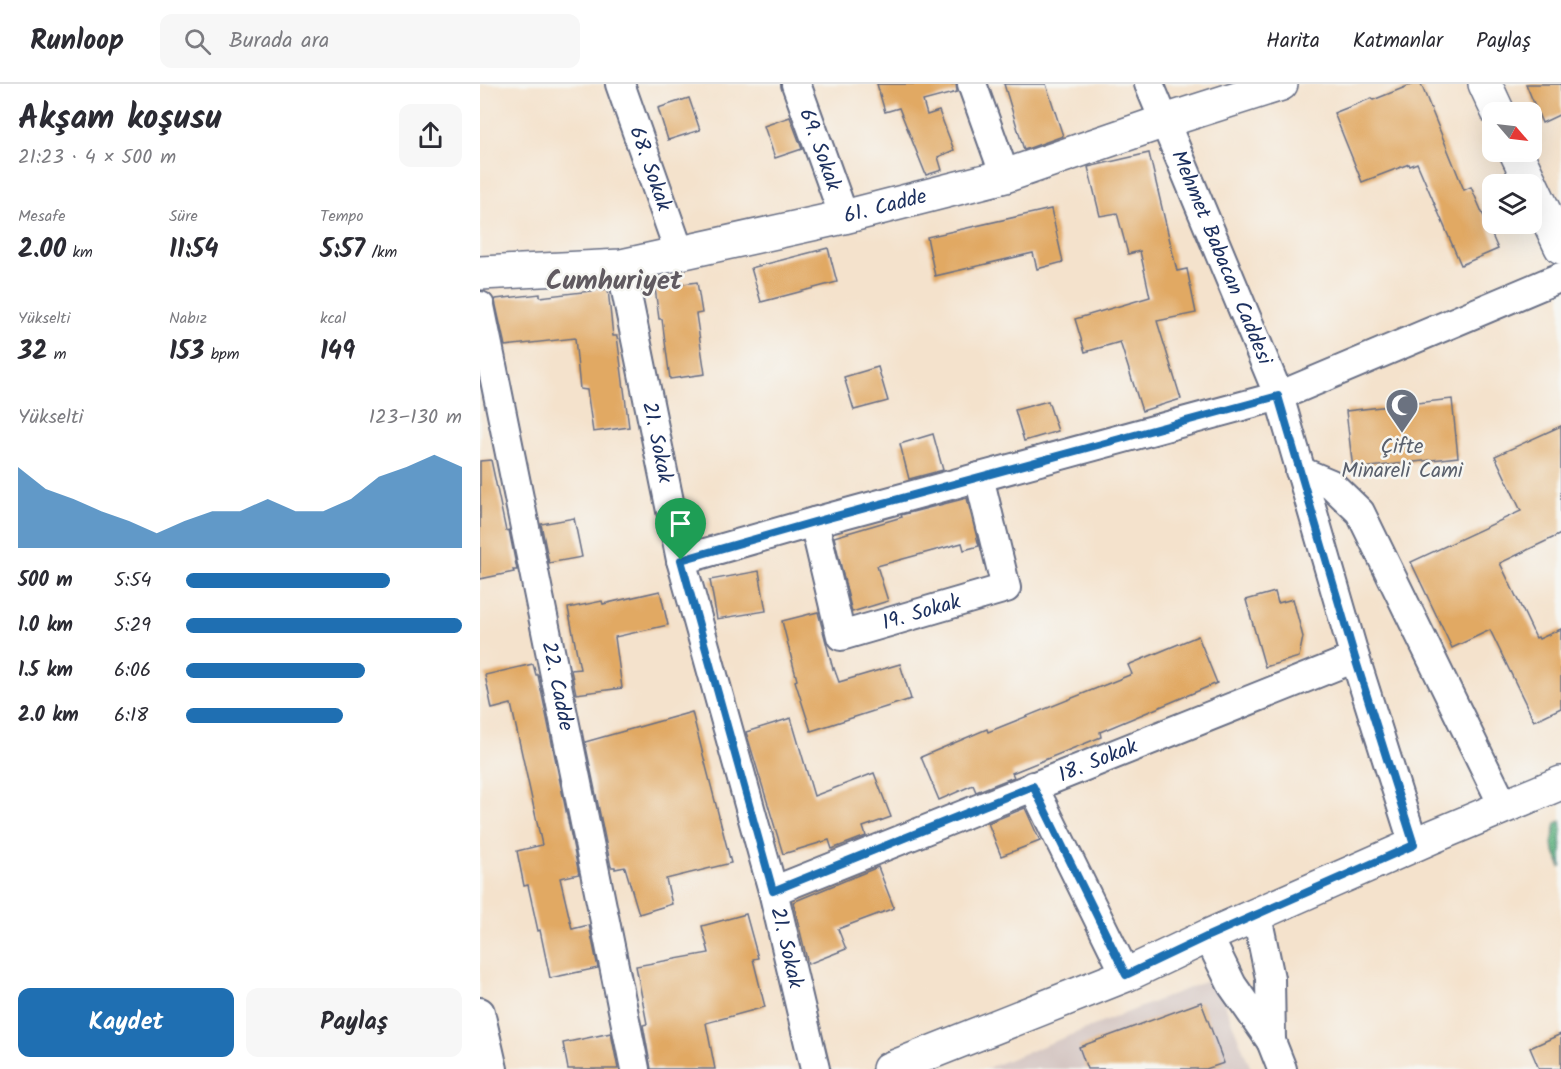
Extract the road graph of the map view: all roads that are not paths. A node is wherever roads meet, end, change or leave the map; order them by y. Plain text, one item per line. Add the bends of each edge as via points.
1 (620, 84) edge
2 (796, 84) edge
3 (972, 84) edge
4 (1149, 84) edge
5 (1281, 84) edge
6 (1485, 84) edge
7 (1493, 102) edge
8 (1165, 121) junction
9 (1521, 162) edge
10 (1005, 176) junction
11 (844, 217) junction
12 (1561, 247) edge
13 (680, 254) junction
14 (621, 266) junction
15 (480, 273) edge
16 (1561, 277) edge
17 (480, 306) edge
18 (1278, 396) junction
19 (1300, 471) junction
20 (979, 477) junction
21 (814, 522) junction
22 (681, 560) junction
23 (1355, 658) junction
24 (1561, 783) edge
25 (1033, 786) junction
26 (1504, 807) junction
27 (1414, 845) junction
28 (773, 891) junction
29 (1257, 916) junction
30 (1208, 936) junction
31 (1126, 975) junction
32 (480, 1012) edge
33 (1272, 1041) junction
34 (493, 1069) edge
35 (635, 1069) edge
36 (816, 1069) edge
37 (889, 1069) edge
38 (1282, 1069) edge

1 - 13 street, 68. Sokak
2 - 11 street, 69. Sokak
3 - 10 street
4 - 8 street, Mehmet Babacan Caddesi
5 - 8 street, 61. Cadde
6 - 7 street
8 - 10 street, 61. Cadde
8 - 18 street, Mehmet Babacan Caddesi
9 - 12 street
10 - 11 street, 61. Cadde
11 - 13 street, 61. Cadde
13 - 14 street, 61. Cadde
14 - 15 street, 61. Cadde
14 - 22 street, 21. Sokak
16 - 18 street
17 - 35 street, 22. Cadde
18 - 19 street, Mehmet Babacan Caddesi
18 - 20 street
19 - 23 street, Mehmet Babacan Caddesi
19 - 26 street via 1331,484 1360,512
20 - 21 street
20 - 21 street, 19. Sokak via 1006,588 842,636
21 - 22 street
22 - 28 street, 21. Sokak
23 - 25 street, 18. Sokak
23 - 27 street, Mehmet Babacan Caddesi
24 - 26 street
25 - 28 street, 18. Sokak
25 - 31 street
26 - 27 street
27 - 29 street
28 - 36 street, 21. Sokak
29 - 30 street
29 - 33 street via 1270,978
30 - 31 street
30 - 33 street via 1232,985
31 - 37 street
32 - 34 street
33 - 38 street

